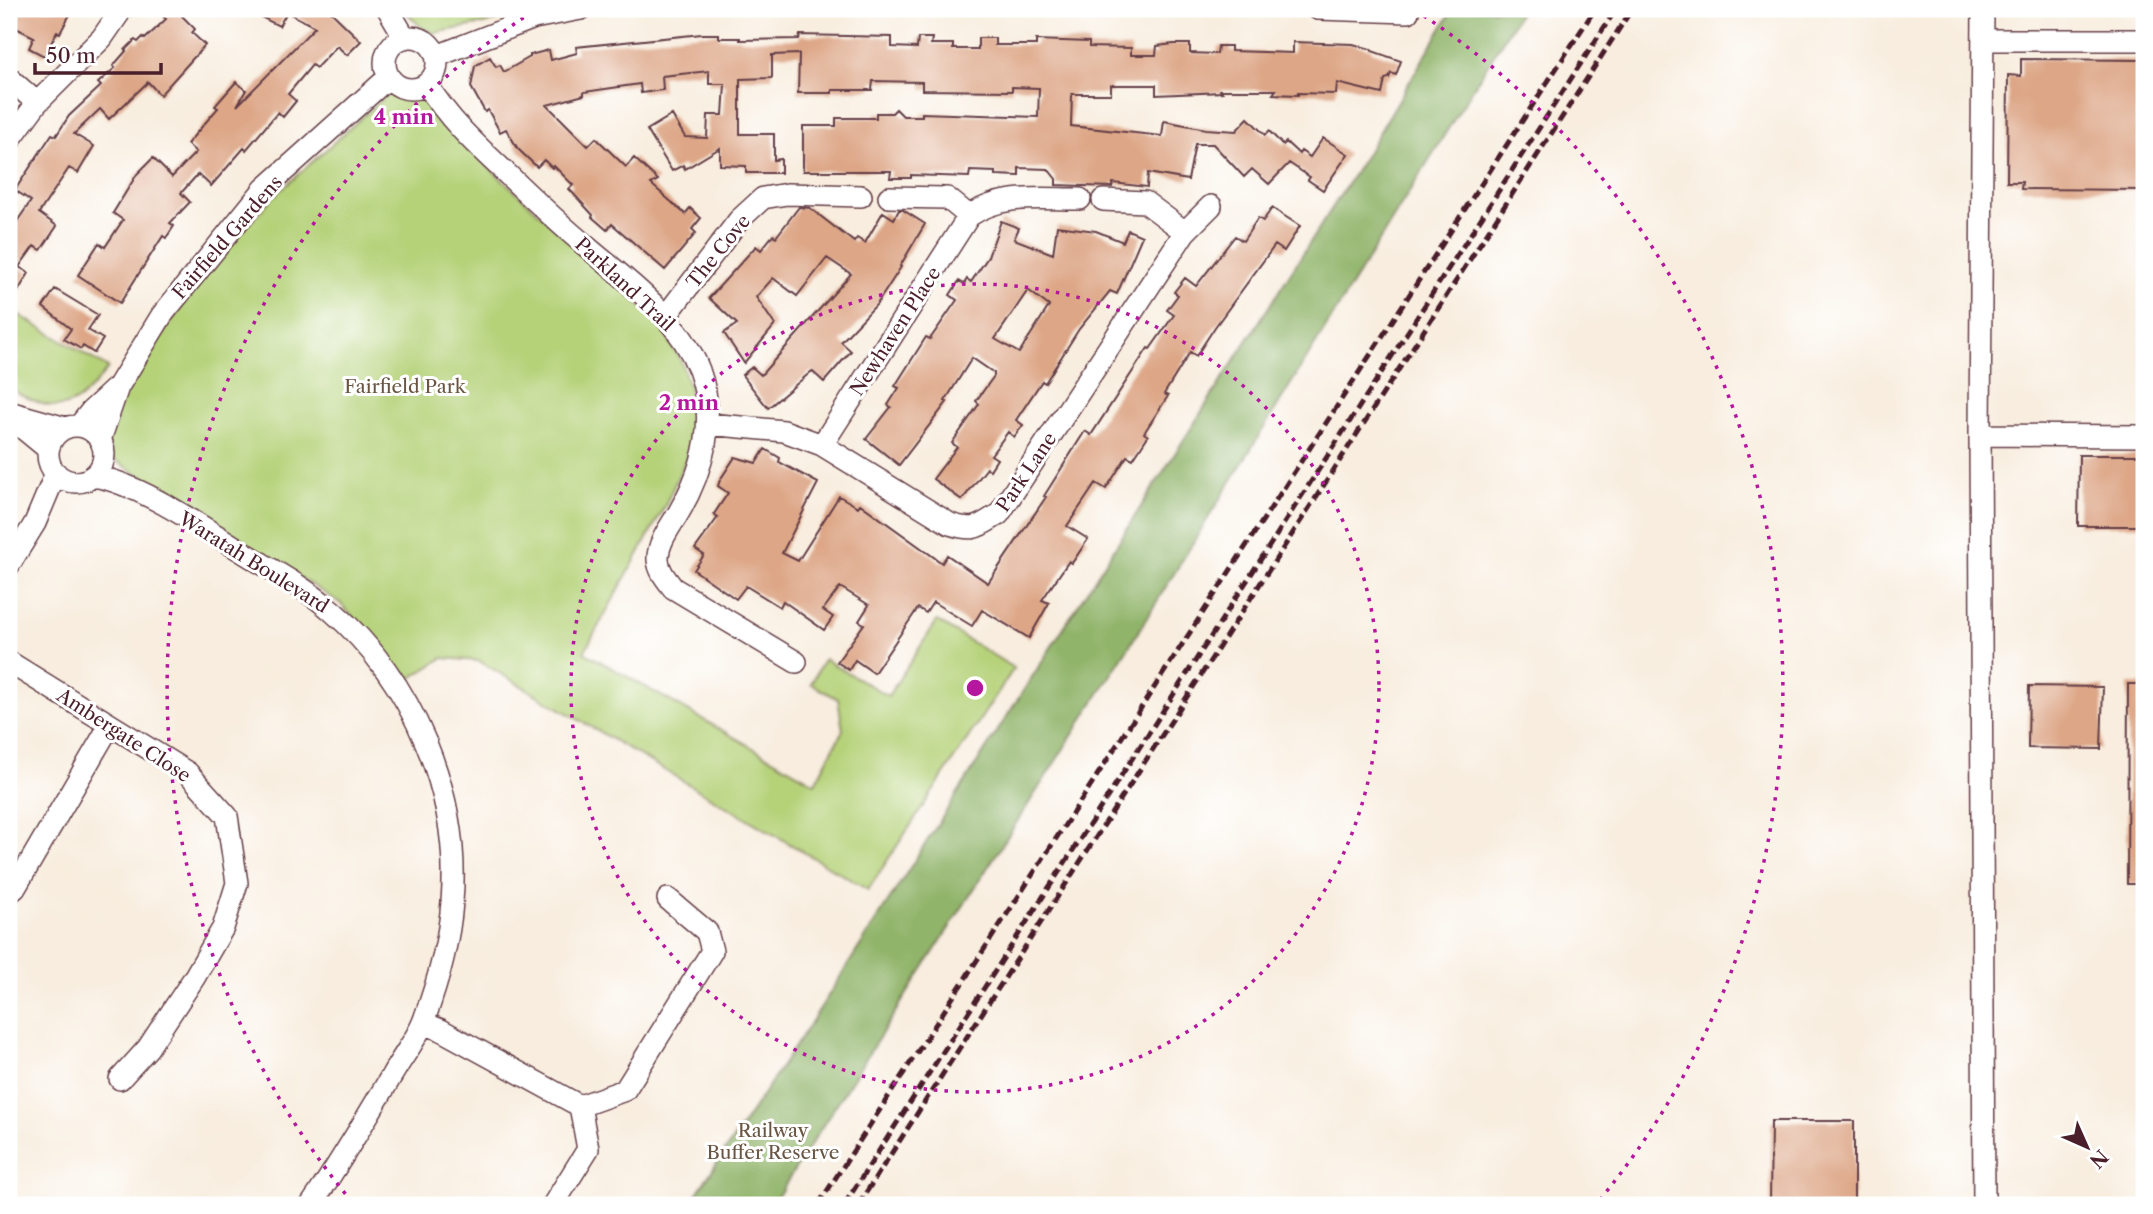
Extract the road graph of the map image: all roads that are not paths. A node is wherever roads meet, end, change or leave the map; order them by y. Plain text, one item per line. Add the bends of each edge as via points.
1 (122, 9) edge
2 (388, 9) edge
3 (582, 9) edge
4 (1318, 9) edge
5 (1337, 9) edge
6 (1983, 9) edge
7 (1408, 12) dead end
8 (532, 13) edge
9 (405, 38) junction
10 (1983, 40) junction
11 (2144, 40) edge
12 (436, 56) junction
13 (390, 77) junction
14 (9, 78) edge
15 (427, 84) junction
16 (37, 103) junction
17 (9, 141) edge
18 (861, 196) dead end
19 (889, 197) dead end
20 (1080, 199) dead end
21 (1103, 200) dead end
22 (1211, 205) dead end
23 (969, 216) junction
24 (1185, 232) junction
25 (666, 316) junction
26 (118, 387) junction
27 (9, 414) edge
28 (708, 424) junction
29 (72, 427) junction
30 (1980, 435) junction
31 (2144, 436) edge
32 (101, 444) junction
33 (822, 445) junction
34 (48, 449) junction
35 (74, 477) junction
36 (146, 495) junction
37 (9, 565) edge
38 (9, 662) edge
39 (796, 662) dead end
40 (110, 725) junction
41 (9, 893) edge
42 (668, 899) dead end
43 (423, 1023) junction
44 (120, 1079) dead end
45 (580, 1106) junction
46 (311, 1205) edge
47 (553, 1205) edge
48 (1984, 1205) edge

1 - 16 street via 102,38
2 - 9 street
3 - 8 street
4 - 5 street
5 - 7 street
6 - 10 street
8 - 12 street
9 - 12 street via 423,40
9 - 13 street via 390,48 386,60
10 - 11 street
10 - 30 street
12 - 15 street via 438,65
13 - 15 street via 408,89
13 - 26 street, Fairfield Gardens via 264,189 162,315
14 - 16 street
15 - 25 street, Parkland Trail via 461,130 557,222
16 - 17 street
18 - 25 street, The Cove via 787,194 763,198 739,220
19 - 23 street via 947,198
20 - 23 street via 1004,200
21 - 24 street via 1145,202
22 - 24 street, Park Lane
23 - 33 street, Newhaven Place
24 - 33 street, Park Lane via 999,514 983,525 968,530 950,524
25 - 28 street, Parkland Trail via 699,370
26 - 29 street, Fairfield Gardens
26 - 32 street, Fairfield Gardens
27 - 29 street, Waratah Boulevard
27 - 34 street, Waratah Boulevard
28 - 33 street, Park Lane via 784,431
28 - 39 street, Parkland Trail via 704,456 694,482 662,541 658,559 662,573 673,588
29 - 32 street, Waratah Boulevard via 87,429
29 - 34 street via 54,436
30 - 31 street
30 - 48 street
32 - 35 street via 102,464
32 - 36 street, Waratah Boulevard
34 - 35 street via 51,466
35 - 36 street, Waratah Boulevard via 104,477
35 - 37 street via 35,523
36 - 43 street, Waratah Boulevard via 331,609 384,668 419,726 444,803 453,871 446,948
38 - 40 street, Ambergate Close
40 - 41 street
40 - 44 street, Ambergate Close via 188,773 228,816 237,883 223,928 194,978 148,1048
42 - 45 street via 707,932 712,951 625,1090
43 - 45 street
43 - 46 street, Waratah Boulevard
45 - 47 street via 589,1149

